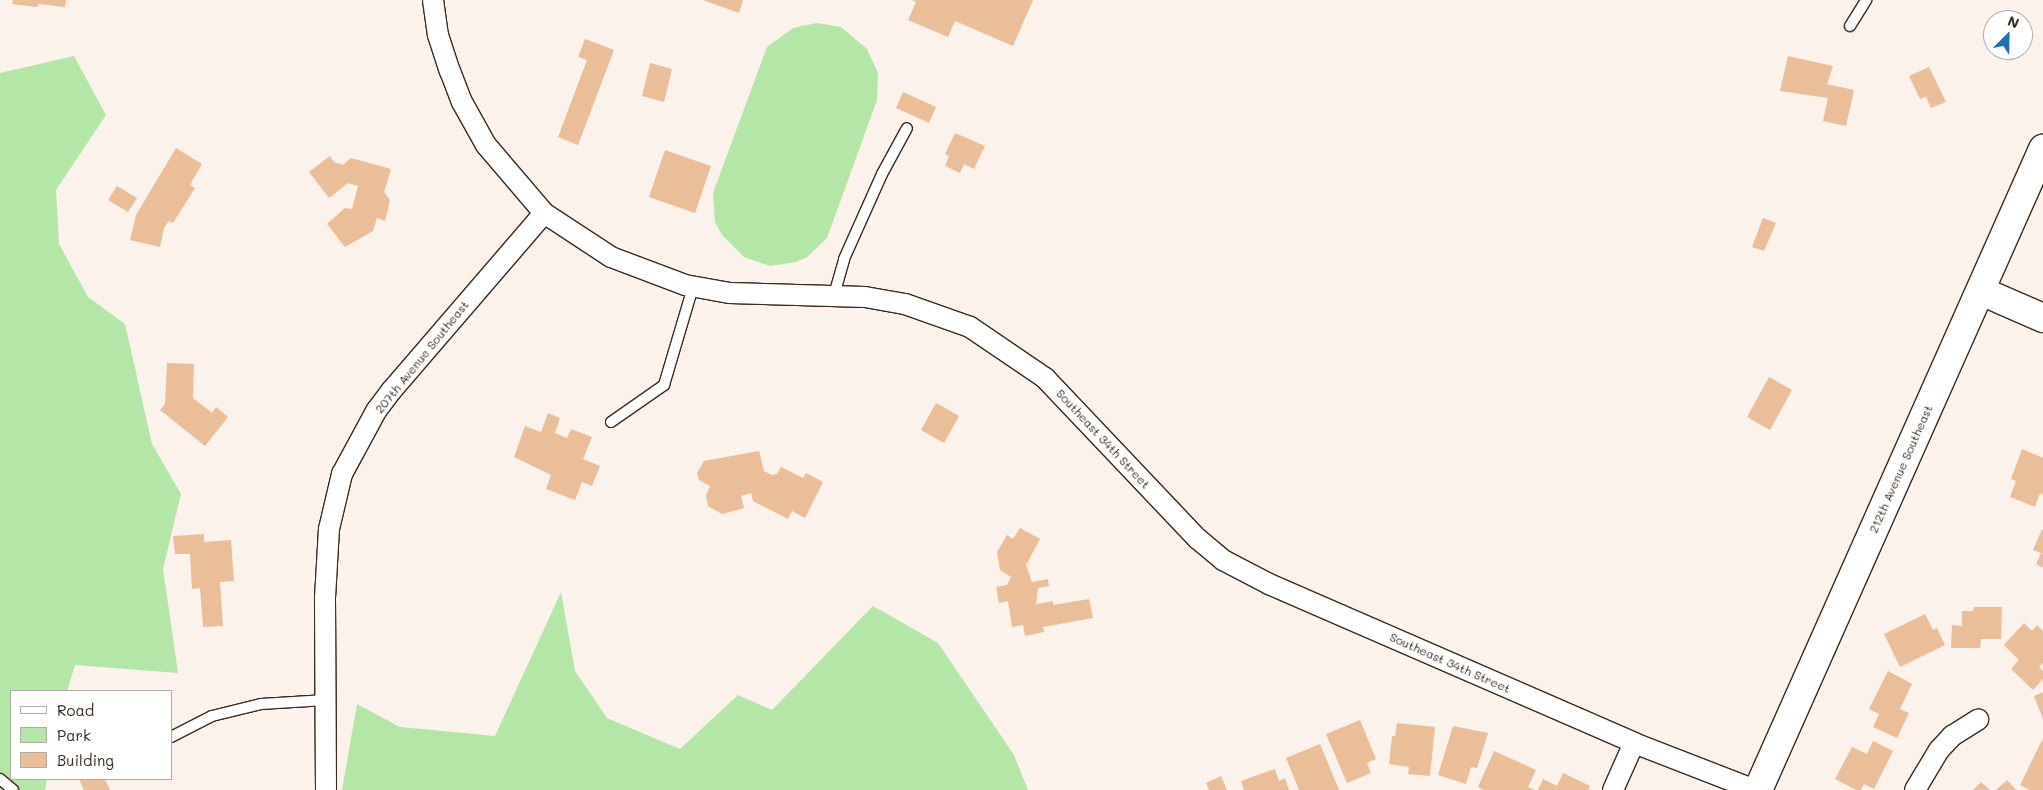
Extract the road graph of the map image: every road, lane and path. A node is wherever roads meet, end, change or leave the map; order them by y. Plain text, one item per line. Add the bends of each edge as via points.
1 (433, 0) edge
2 (1866, 0) edge
3 (1850, 26) dead end
4 (907, 128) dead end
5 (2043, 149) edge
6 (544, 213) junction
7 (693, 286) junction
8 (1981, 291) junction
9 (834, 295) junction
10 (2043, 318) edge
11 (611, 422) dead end
12 (326, 700) junction
13 (1978, 720) dead end
14 (172, 737) edge
15 (1634, 743) junction
16 (0, 779) edge
17 (13, 790) edge
18 (326, 790) edge
19 (1613, 790) edge
20 (1756, 790) edge
21 (1915, 790) edge

1 - 6 street, Southeast 34th Street via 438,35 462,102 486,145
2 - 3 lane
4 - 9 lane via 882,174 844,259
5 - 8 street, 212th Avenue Southeast
6 - 7 street, Southeast 34th Street via 610,257
6 - 12 street, 207th Avenue Southeast via 392,390 376,411 342,474 329,529
7 - 9 street, Southeast 34th Street via 730,293
7 - 11 lane via 664,385
8 - 10 street
8 - 20 street, 212th Avenue Southeast
9 - 15 street, Southeast 34th Street via 905,304 940,315 1006,349 1045,378 1076,408 1198,539 1222,560 1243,572
12 - 14 lane via 253,706 212,716
12 - 18 street, 207th Avenue Southeast
13 - 21 street via 1952,736 1939,750
15 - 19 street
15 - 20 street, Southeast 34th Street
16 - 17 lane

